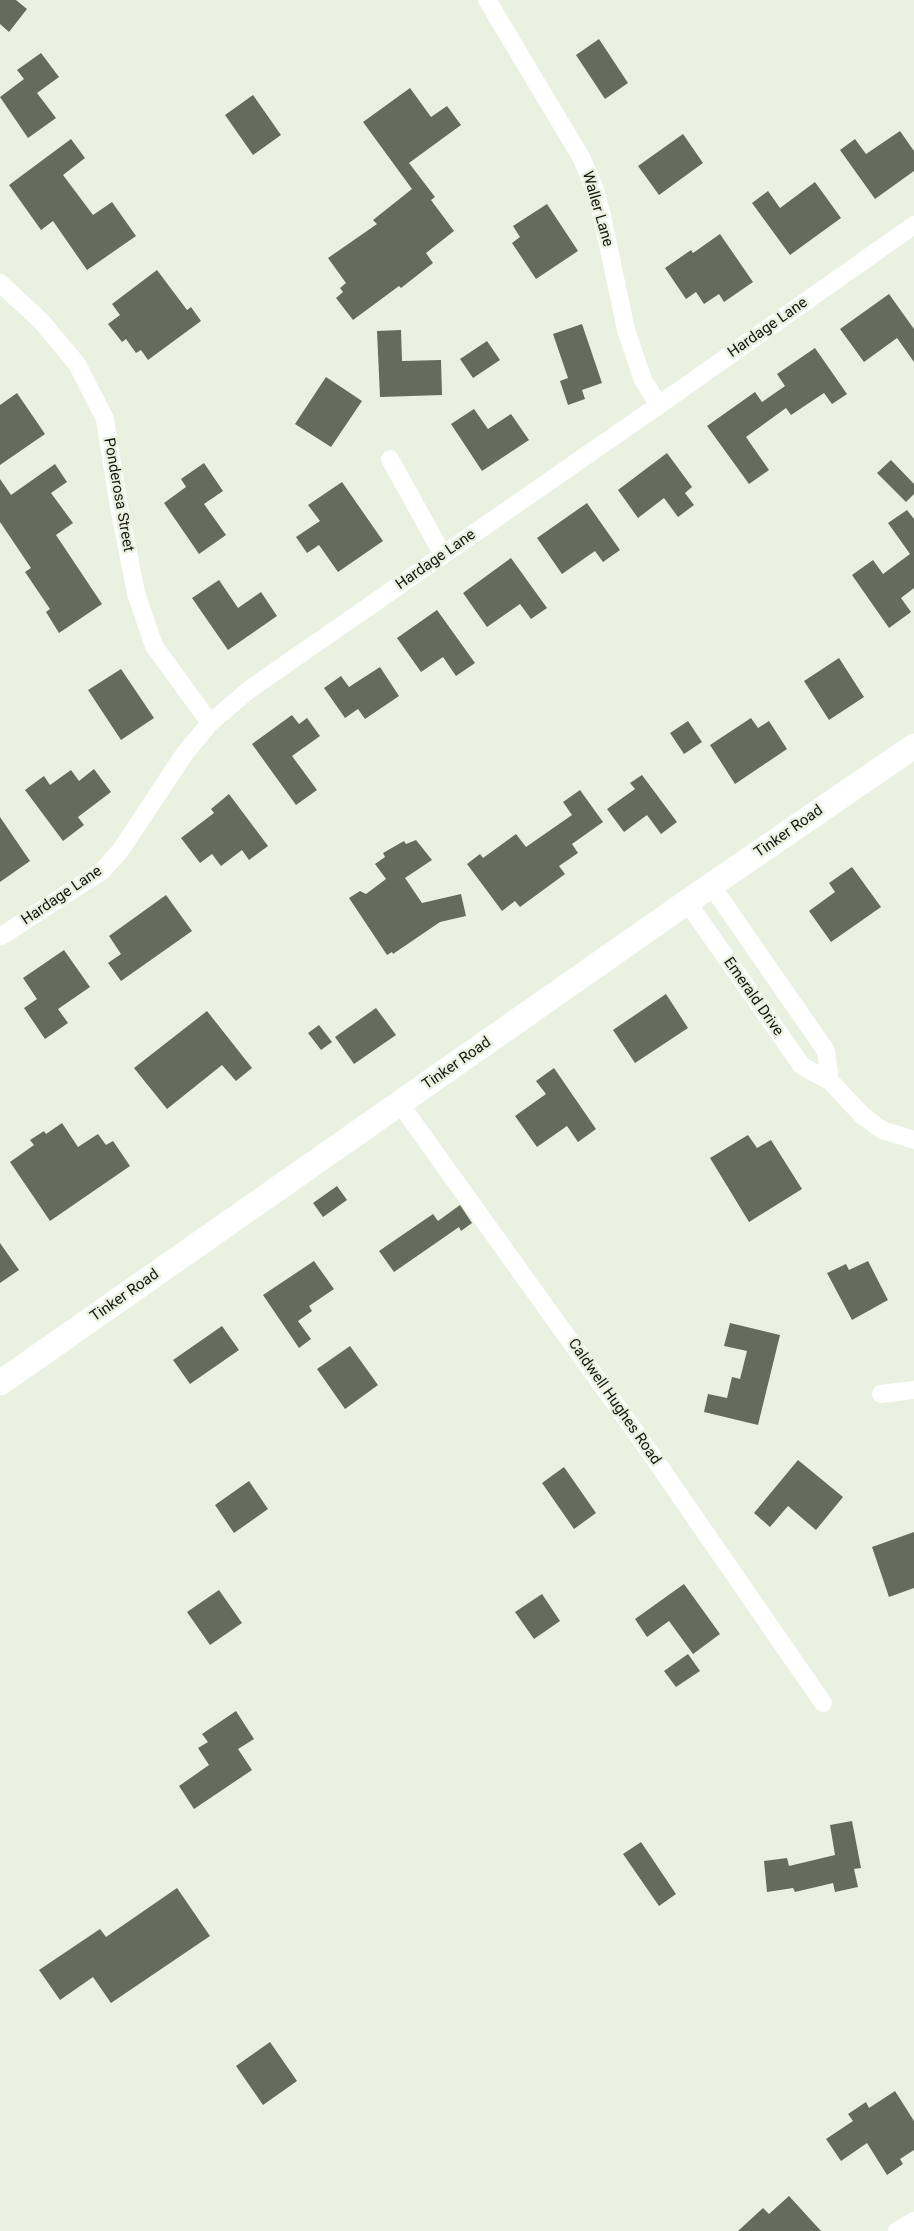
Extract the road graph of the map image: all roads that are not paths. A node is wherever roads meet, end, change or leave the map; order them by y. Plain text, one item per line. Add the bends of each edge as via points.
1 (487, 0) edge
2 (914, 225) edge
3 (0, 282) edge
4 (659, 405) junction
5 (390, 459) dead end
6 (443, 555) junction
7 (210, 723) junction
8 (914, 746) edge
9 (711, 885) junction
10 (687, 902) junction
11 (0, 937) edge
12 (830, 1081) junction
13 (400, 1104) junction
14 (914, 1140) edge
15 (0, 1384) edge
16 (914, 1390) edge
17 (881, 1394) dead end
18 (823, 1703) dead end
19 (914, 2222) edge
20 (896, 2231) edge

1 - 4 street, Waller Lane via 581,157 594,187 626,330 644,380
2 - 4 street, Hardage Lane
3 - 7 street, Ponderosa Street via 41,321 77,364 105,419 136,593 154,646
4 - 6 street, Hardage Lane
5 - 6 street
6 - 7 street, Hardage Lane via 250,688
7 - 11 street, Hardage Lane via 185,753 120,851 102,871
8 - 9 main road, Tinker Road
9 - 10 main road, Tinker Road
9 - 12 street, Emerald Drive via 826,1051
10 - 12 street, Emerald Drive via 802,1066
10 - 13 main road, Tinker Road
12 - 14 street, Emerald Drive via 862,1115 882,1130
13 - 15 main road, Tinker Road
13 - 18 street, Caldwell Hughes Road via 642,1441
16 - 17 street
19 - 20 street

